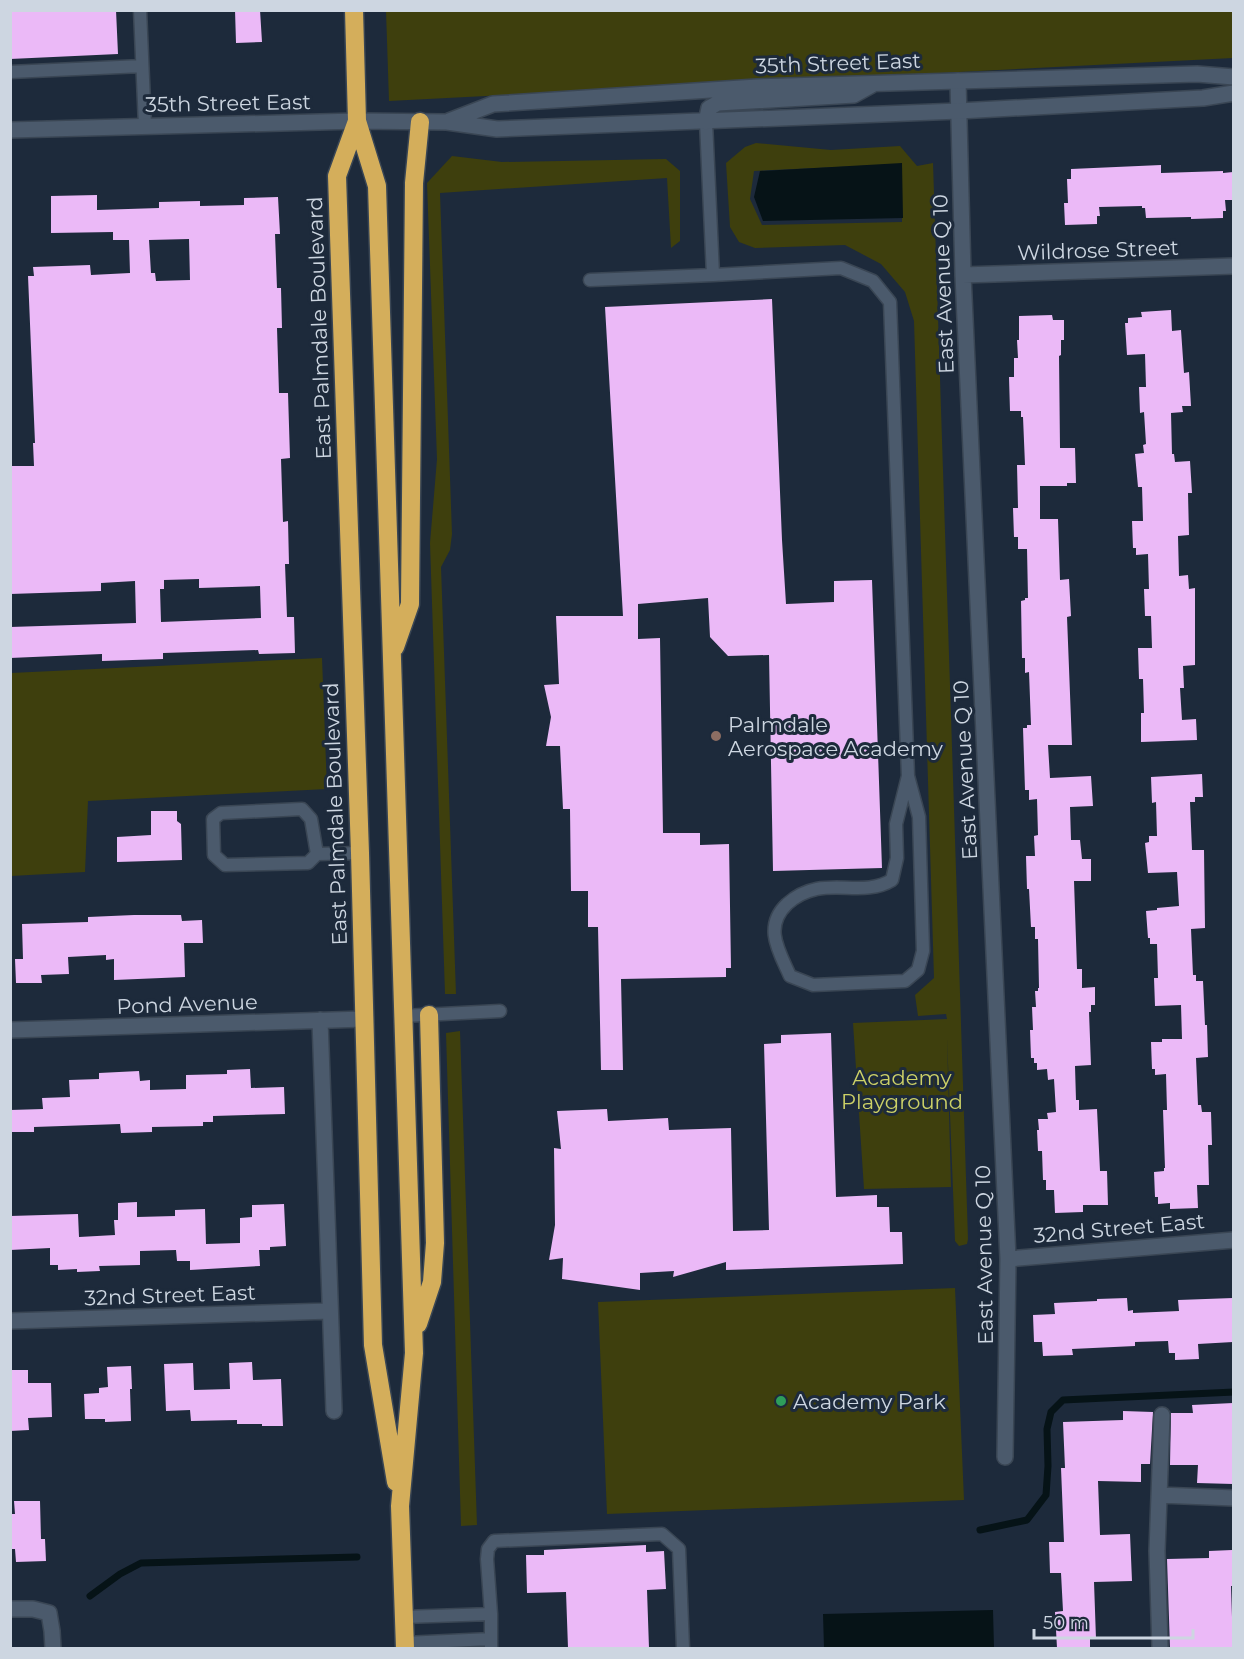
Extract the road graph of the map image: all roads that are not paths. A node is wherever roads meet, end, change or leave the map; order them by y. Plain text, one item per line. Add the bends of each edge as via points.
1 (140, 10) edge
2 (354, 10) edge
3 (142, 66) junction
4 (10, 72) edge
5 (1233, 77) edge
6 (958, 81) junction
7 (875, 83) junction
8 (1233, 93) edge
9 (959, 111) junction
10 (357, 121) junction
11 (420, 122) junction
12 (447, 122) junction
13 (706, 122) junction
14 (145, 126) junction
15 (10, 130) edge
16 (1233, 266) edge
17 (713, 275) junction
18 (963, 275) junction
19 (590, 279) dead end
20 (392, 657) junction
21 (908, 776) junction
22 (360, 853) junction
23 (317, 854) junction
24 (500, 1011) dead end
25 (429, 1015) junction
26 (403, 1016) junction
27 (364, 1018) junction
28 (320, 1020) junction
29 (10, 1030) edge
30 (1233, 1240) edge
31 (1008, 1258) junction
32 (330, 1311) junction
33 (10, 1321) edge
34 (414, 1337) junction
35 (333, 1411) dead end
36 (1162, 1415) dead end
37 (1005, 1457) dead end
38 (1159, 1495) junction
39 (1233, 1498) edge
40 (400, 1506) junction
41 (10, 1609) edge
42 (491, 1614) junction
43 (404, 1617) junction
44 (491, 1644) edge
45 (405, 1646) edge
46 (52, 1648) edge
47 (682, 1648) edge
48 (1160, 1648) edge

1 - 3 lane
2 - 10 highway, East Palmdale Boulevard
3 - 4 lane
3 - 14 lane
5 - 6 street, 35th Street East via 1197,74
6 - 7 street, 35th Street East
6 - 9 street, East Avenue Q 10
7 - 12 street, 35th Street East via 493,104
7 - 13 street via 854,95 718,103 709,108
8 - 9 street, 35th Street East via 1203,98
9 - 13 street, 35th Street East
9 - 18 street, East Avenue Q 10
10 - 11 street, 35th Street East
10 - 14 street, 35th Street East
10 - 20 highway, East Palmdale Boulevard via 376,186
10 - 22 highway, East Palmdale Boulevard via 337,176
11 - 12 street, 35th Street East
11 - 20 highway via 414,183 410,604
12 - 13 street, 35th Street East via 496,129
13 - 17 lane
14 - 15 street, 35th Street East
16 - 18 street, Wildrose Street
17 - 19 lane
17 - 21 lane via 841,267 873,281 890,302
18 - 31 street, East Avenue Q 10
20 - 26 highway, East Palmdale Boulevard
21 - 21 lane via 896,824 897,858 892,880 881,887 819,887 797,896 783,908 775,922 775,942 790,976 813,985 905,981 918,970 923,951 919,817
22 - 23 lane
22 - 27 highway, East Palmdale Boulevard
23 - 23 lane via 308,863 225,865 214,855 213,819 221,813 302,809 311,819
24 - 25 lane
25 - 26 lane
25 - 34 highway via 435,1243 432,1282
26 - 34 highway, East Palmdale Boulevard
27 - 28 street, Pond Avenue
27 - 40 highway, East Palmdale Boulevard via 373,1345
28 - 29 street, Pond Avenue
28 - 32 street
30 - 31 street, 32nd Street East
31 - 37 street, East Avenue Q 10
32 - 33 street, 32nd Street East
32 - 35 street
34 - 40 highway, East Palmdale Boulevard
36 - 38 street
38 - 39 street
38 - 48 street
40 - 43 highway, East Palmdale Boulevard
41 - 46 street via 49,1612
42 - 43 lane
42 - 44 lane
42 - 47 lane via 487,1558 494,1541 662,1534 679,1549
43 - 45 highway, East Palmdale Boulevard
44 - 45 lane

